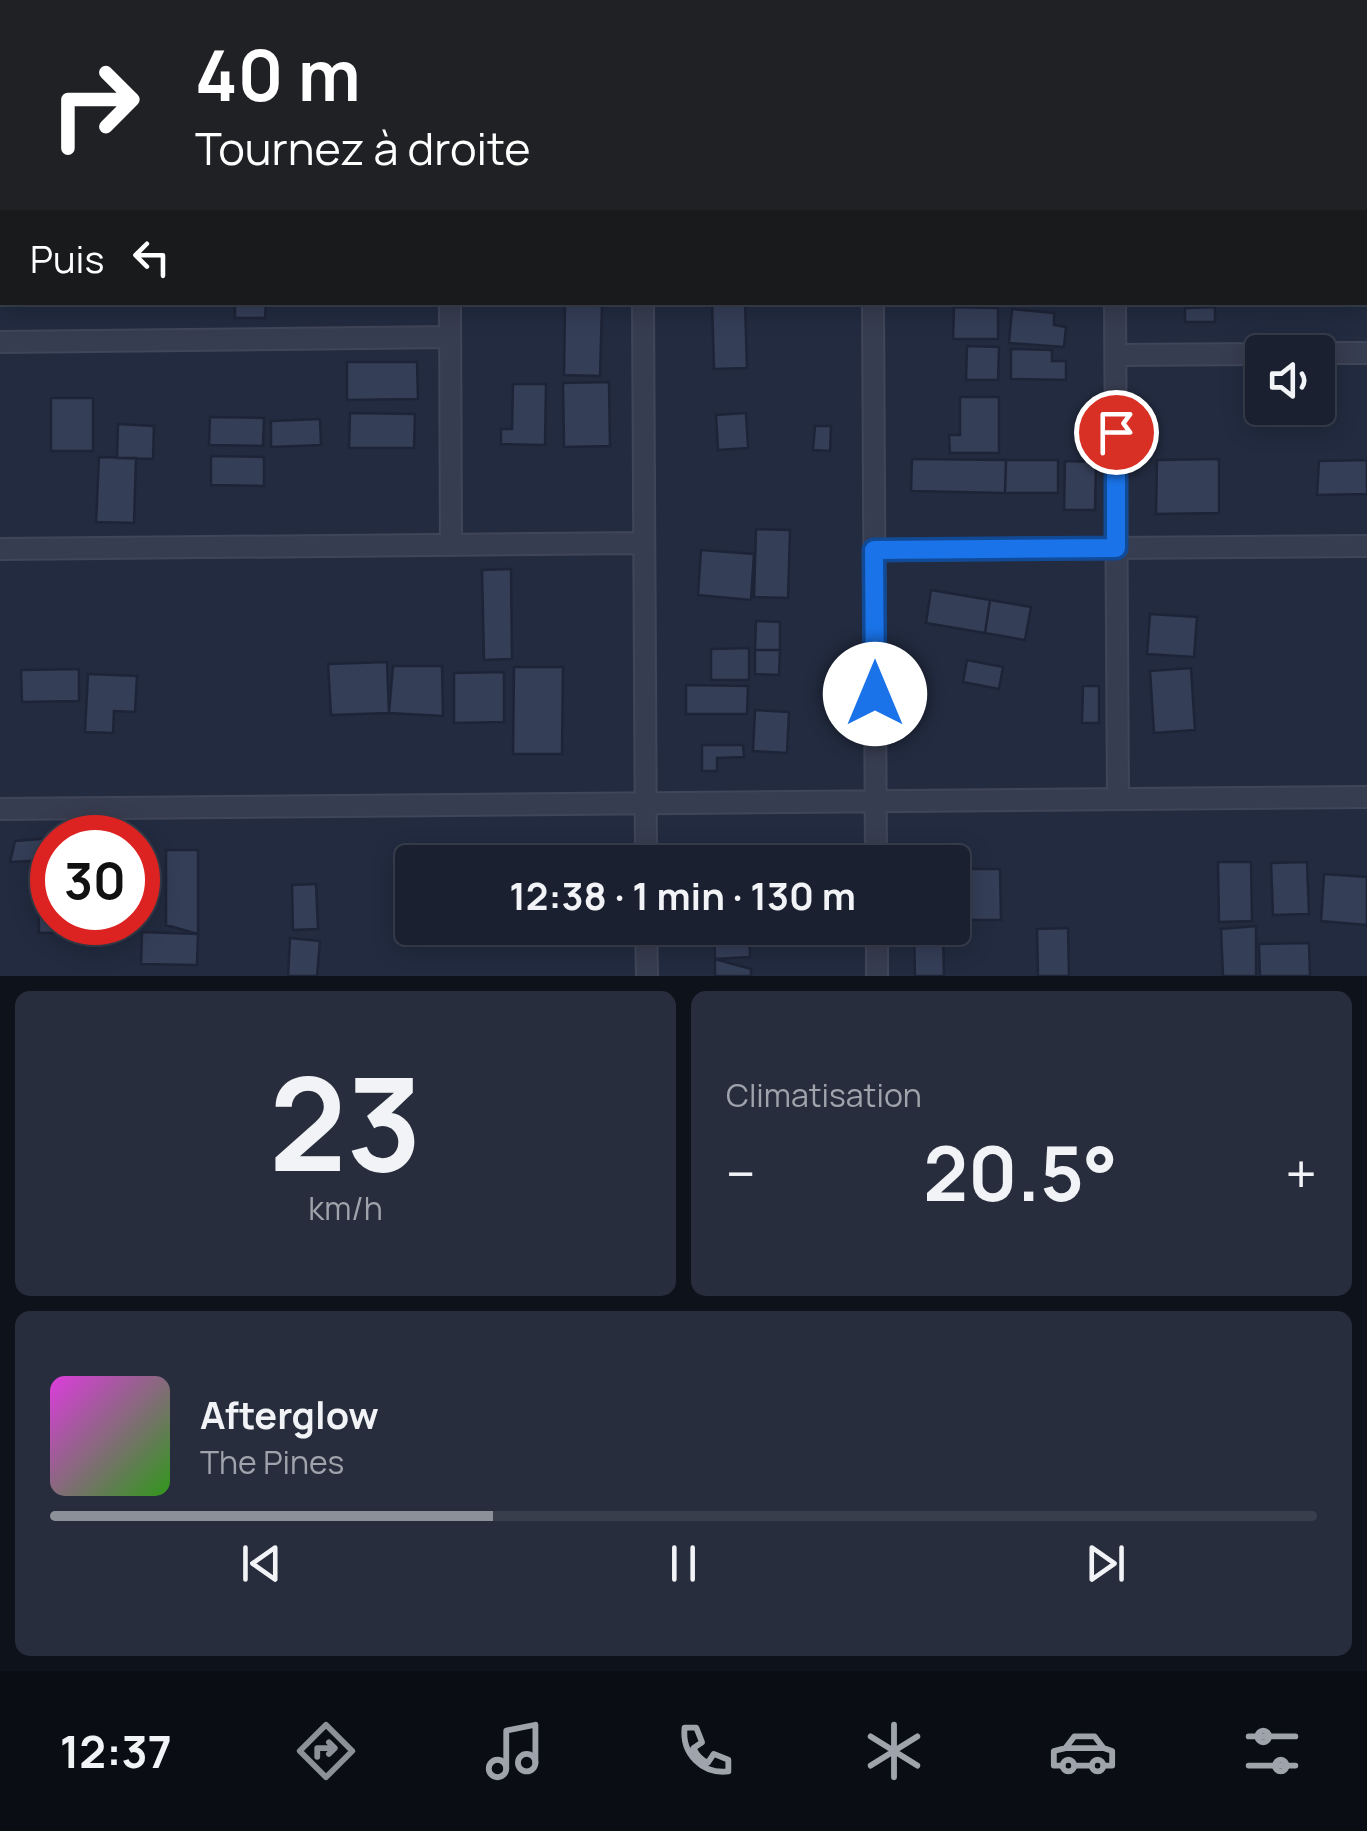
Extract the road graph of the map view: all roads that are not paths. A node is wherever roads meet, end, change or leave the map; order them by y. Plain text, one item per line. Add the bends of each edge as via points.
1 (450, 305) edge
2 (642, 305) edge
3 (873, 305) edge
4 (1116, 305) edge
5 (450, 337) junction
6 (0, 342) edge
7 (1335, 353) edge
8 (1367, 353) edge
9 (1245, 354) edge
10 (1116, 355) junction
11 (644, 544) junction
12 (451, 545) junction
13 (1367, 546) edge
14 (1116, 548) junction
15 (0, 549) edge
16 (874, 550) junction
17 (1367, 797) edge
18 (1118, 799) junction
19 (876, 801) junction
20 (646, 803) junction
21 (0, 809) edge
22 (646, 845) edge
23 (876, 845) edge
24 (646, 945) edge
25 (877, 945) edge
26 (647, 976) edge
27 (877, 976) edge

1 - 5 street
2 - 11 street
3 - 16 street
4 - 10 street
5 - 6 street
5 - 12 street
7 - 8 street
9 - 10 street
10 - 14 street
11 - 12 street
11 - 20 street
12 - 15 street
13 - 14 street
14 - 16 street
14 - 18 street
16 - 19 street
17 - 18 street
18 - 19 street
19 - 20 street
19 - 23 street
20 - 21 street
20 - 22 street
24 - 26 street
25 - 27 street

